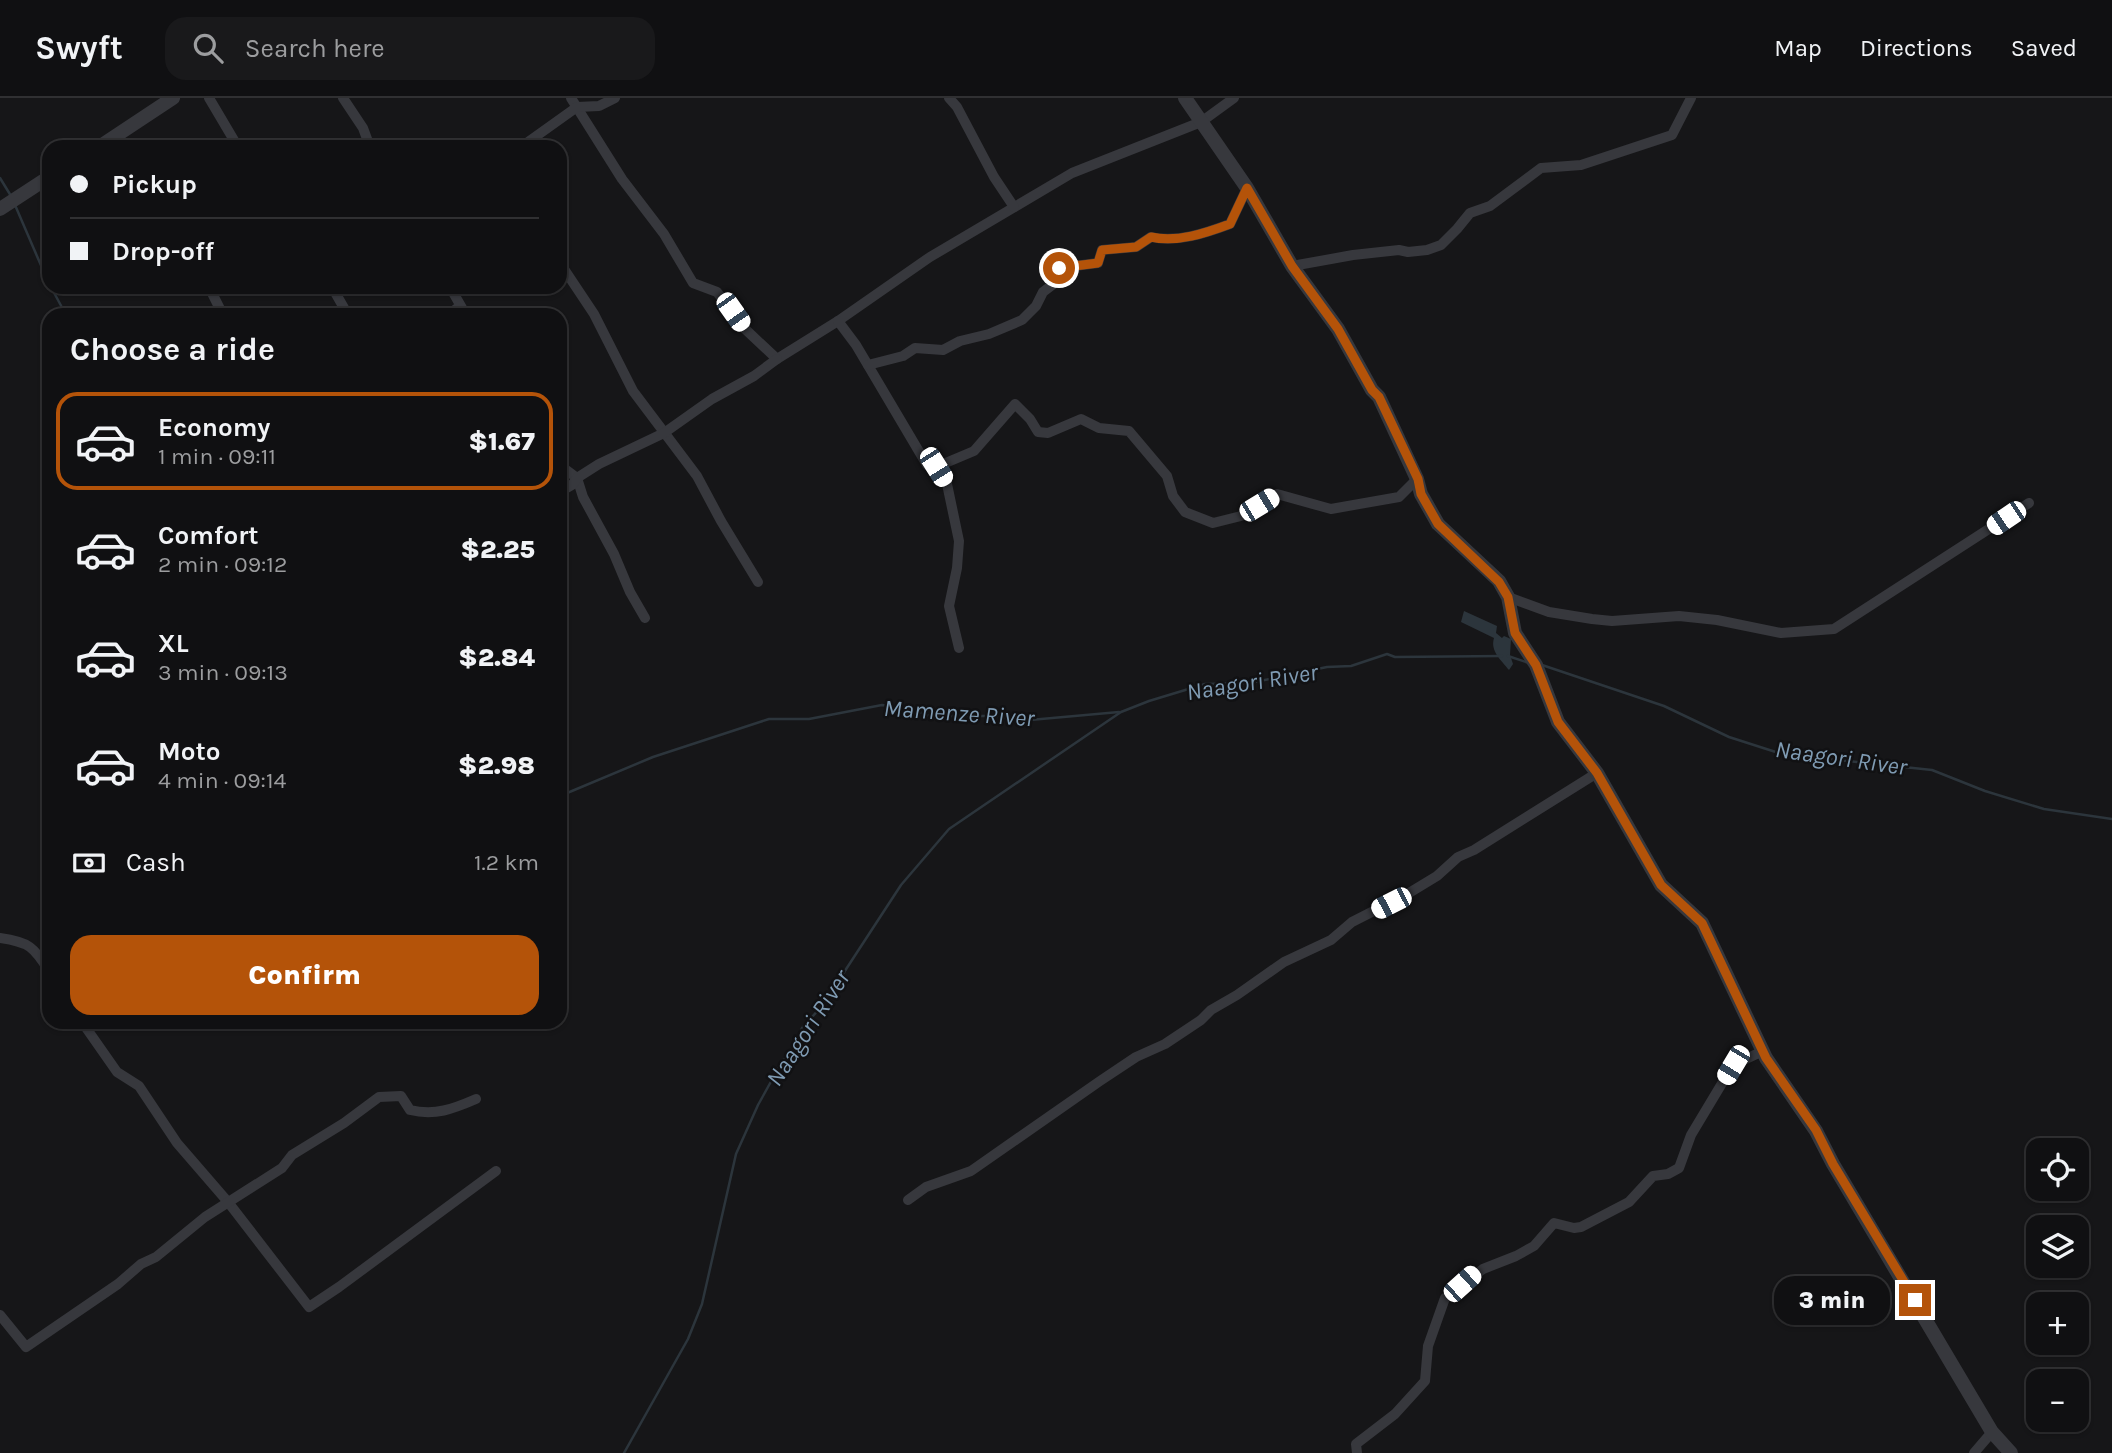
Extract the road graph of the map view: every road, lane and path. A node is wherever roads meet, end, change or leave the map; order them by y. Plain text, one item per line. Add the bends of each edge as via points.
1 (209, 98) edge
2 (343, 98) edge
3 (615, 98) edge
4 (949, 98) edge
5 (1185, 98) edge
6 (1234, 98) edge
7 (1691, 98) edge
8 (169, 99) edge
9 (574, 102) edge
10 (1201, 122) junction
11 (115, 140) edge
12 (234, 140) edge
13 (367, 140) edge
14 (529, 140) edge
15 (42, 182) edge
16 (1247, 188) junction
17 (1014, 207) junction
18 (0, 209) edge
19 (1292, 266) junction
20 (567, 274) edge
21 (838, 321) junction
22 (777, 359) junction
23 (868, 365) junction
24 (664, 433) junction
25 (936, 467) junction
26 (567, 470) edge
27 (577, 478) junction
28 (1418, 479) junction
29 (567, 488) edge
30 (2029, 503) dead end
31 (758, 582) dead end
32 (1508, 597) junction
33 (645, 618) dead end
34 (959, 648) dead end
35 (1597, 773) junction
36 (0, 938) edge
37 (42, 960) edge
38 (87, 1029) edge
39 (1763, 1051) junction
40 (476, 1099) dead end
41 (496, 1171) dead end
42 (908, 1200) dead end
43 (228, 1202) junction
44 (0, 1315) edge
45 (1992, 1432) junction
46 (1357, 1453) edge
47 (1974, 1453) edge
48 (2011, 1453) edge

1 - 12 street
2 - 13 street
3 - 9 street via 599,106
4 - 17 street
5 - 10 street
6 - 10 street
7 - 19 street via 1672,135 1581,165 1542,168 1490,206 1470,213 1441,245
8 - 11 street
9 - 14 street
9 - 22 street via 693,283 717,292 743,327
10 - 16 street
10 - 17 street via 1072,173
15 - 18 street
16 - 19 street
16 - 23 street via 1230,224 1166,240 1151,237 1136,247 1102,250 1098,263 1059,268 1060,279 1043,292 1022,320 943,350 915,348
17 - 21 street via 930,257
19 - 28 street via 1379,397
20 - 24 street via 594,314 633,391
21 - 22 street
21 - 23 street
22 - 24 street
23 - 25 street via 927,465
24 - 27 street
24 - 31 street via 697,475
25 - 28 street via 974,451 1015,404 1038,432 1048,433 1081,419 1099,428 1129,431 1167,476 1173,496 1185,512 1213,523 1241,516 1278,494 1331,509 1399,497
25 - 34 street via 947,484 959,541 949,606
26 - 27 street
27 - 29 street
27 - 33 street
28 - 32 street via 1438,524 1499,582
30 - 32 street via 1835,629 1781,633 1679,616 1612,621 1549,612
32 - 35 street via 1515,633 1536,665 1558,722
35 - 39 street via 1661,885 1702,923
35 - 42 street via 1458,857 1419,887 1353,922 1331,940 1284,962 971,1171 926,1187
36 - 37 street via 27,943
38 - 43 street via 117,1072 138,1086 177,1143
39 - 45 street via 1816,1130
39 - 46 street via 1733,1065 1691,1135 1679,1168 1653,1176 1629,1202 1581,1227 1554,1223 1534,1246 1483,1269 1445,1298 1428,1346 1425,1381 1395,1415 1356,1444
40 - 43 street via 447,1111 423,1113 410,1110 401,1096 379,1097
41 - 43 street via 309,1307
43 - 44 street via 26,1347
45 - 47 street
45 - 48 street

